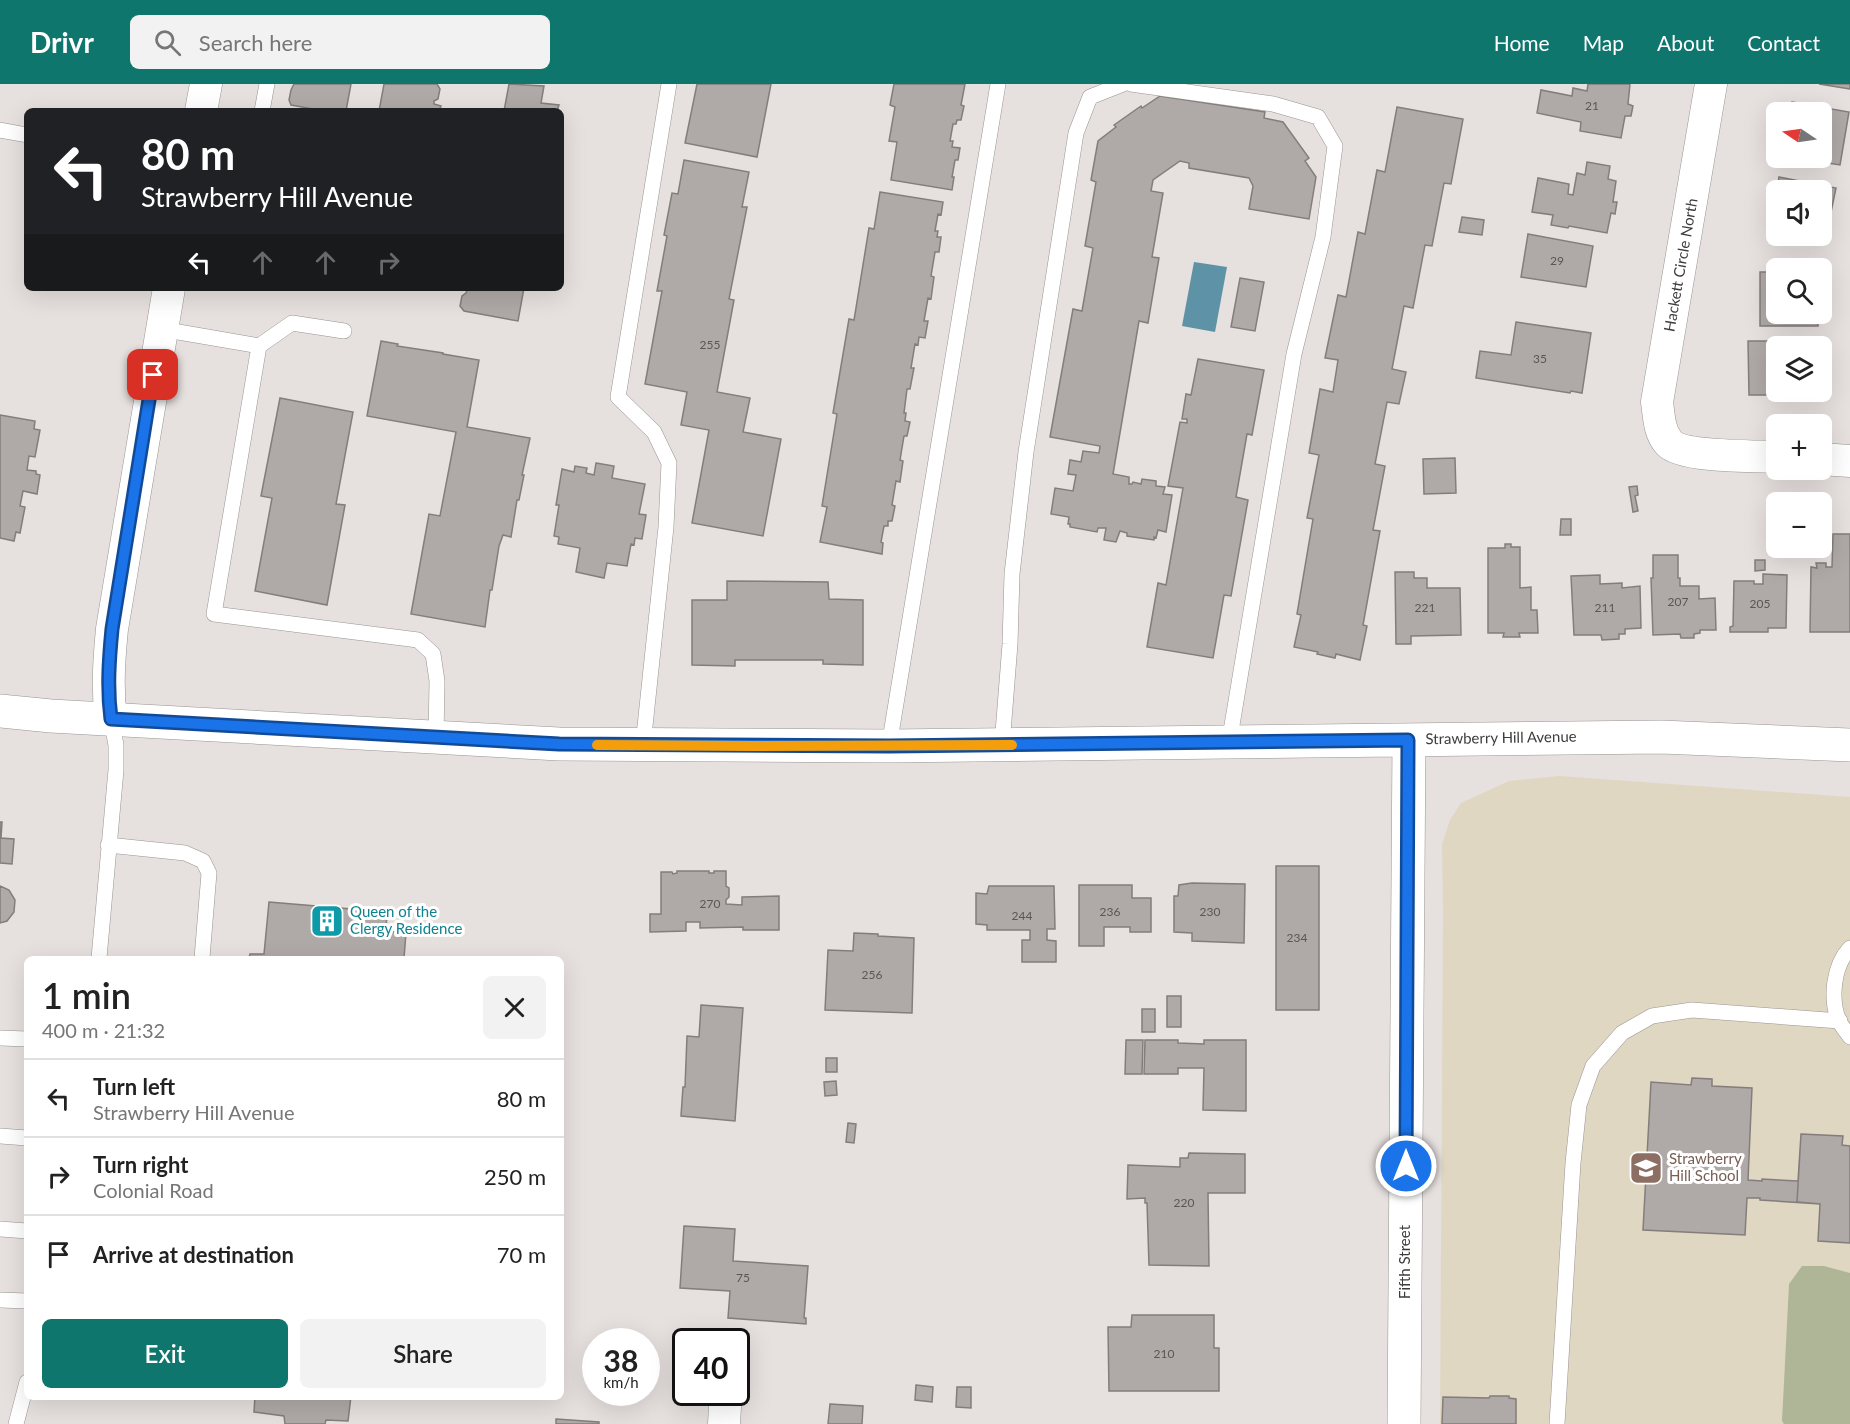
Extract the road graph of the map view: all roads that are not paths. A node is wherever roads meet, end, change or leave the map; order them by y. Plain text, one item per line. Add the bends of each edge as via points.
1 (206, 84) edge
2 (267, 84) edge
3 (669, 84) edge
4 (998, 84) edge
5 (1122, 84) edge
6 (1131, 84) edge
7 (1711, 84) edge
8 (202, 108) edge
9 (263, 108) edge
10 (0, 130) edge
11 (24, 134) edge
12 (168, 291) edge
13 (161, 329) junction
14 (344, 331) dead end
15 (259, 346) junction
16 (1766, 456) edge
17 (1832, 459) edge
18 (1850, 460) edge
19 (0, 711) edge
20 (111, 719) junction
21 (436, 738) junction
22 (1408, 740) junction
23 (1229, 743) junction
24 (643, 745) junction
25 (1002, 745) junction
26 (1850, 745) edge
27 (889, 746) junction
28 (108, 845) junction
29 (1850, 948) edge
30 (99, 956) edge
31 (202, 956) edge
32 (1840, 1021) junction
33 (1850, 1037) edge
34 (0, 1038) edge
35 (24, 1039) edge
36 (0, 1136) edge
37 (24, 1138) edge
38 (0, 1229) edge
39 (24, 1231) edge
40 (0, 1300) edge
41 (24, 1301) edge
42 (24, 1393) edge
43 (16, 1424) edge
44 (1404, 1424) edge
45 (1557, 1424) edge

1 - 8 street
2 - 9 lane
3 - 24 lane via 618,397 654,432 669,463
4 - 27 lane
5 - 25 lane via 1090,97 1076,133 1026,452 1012,574
6 - 23 lane via 1273,104 1318,117 1335,146 1323,237 1294,354
7 - 16 street, Hackett Circle North via 1657,402 1661,429 1669,444 1685,451
10 - 11 lane
12 - 13 street
13 - 15 lane
13 - 20 street via 112,629 108,670
14 - 15 lane via 292,323
15 - 21 lane via 214,614 418,640 433,654 437,681
17 - 18 street
19 - 20 main road, Strawberry Hill Avenue
20 - 21 main road, Strawberry Hill Avenue
20 - 28 lane via 116,770
21 - 24 main road, Strawberry Hill Avenue
22 - 23 main road, Strawberry Hill Avenue
22 - 26 main road, Strawberry Hill Avenue via 1661,737
22 - 44 main road, Fifth Street
23 - 25 main road, Strawberry Hill Avenue
24 - 27 main road, Strawberry Hill Avenue
25 - 27 main road, Strawberry Hill Avenue
28 - 30 lane
28 - 31 lane via 185,853 203,861 209,873
29 - 32 lane via 1837,974 1834,996
32 - 33 lane
32 - 45 lane via 1692,1010 1652,1016 1622,1033 1593,1066 1579,1105 1573,1163
34 - 35 lane
36 - 37 lane
38 - 39 lane
40 - 41 lane
42 - 43 lane

